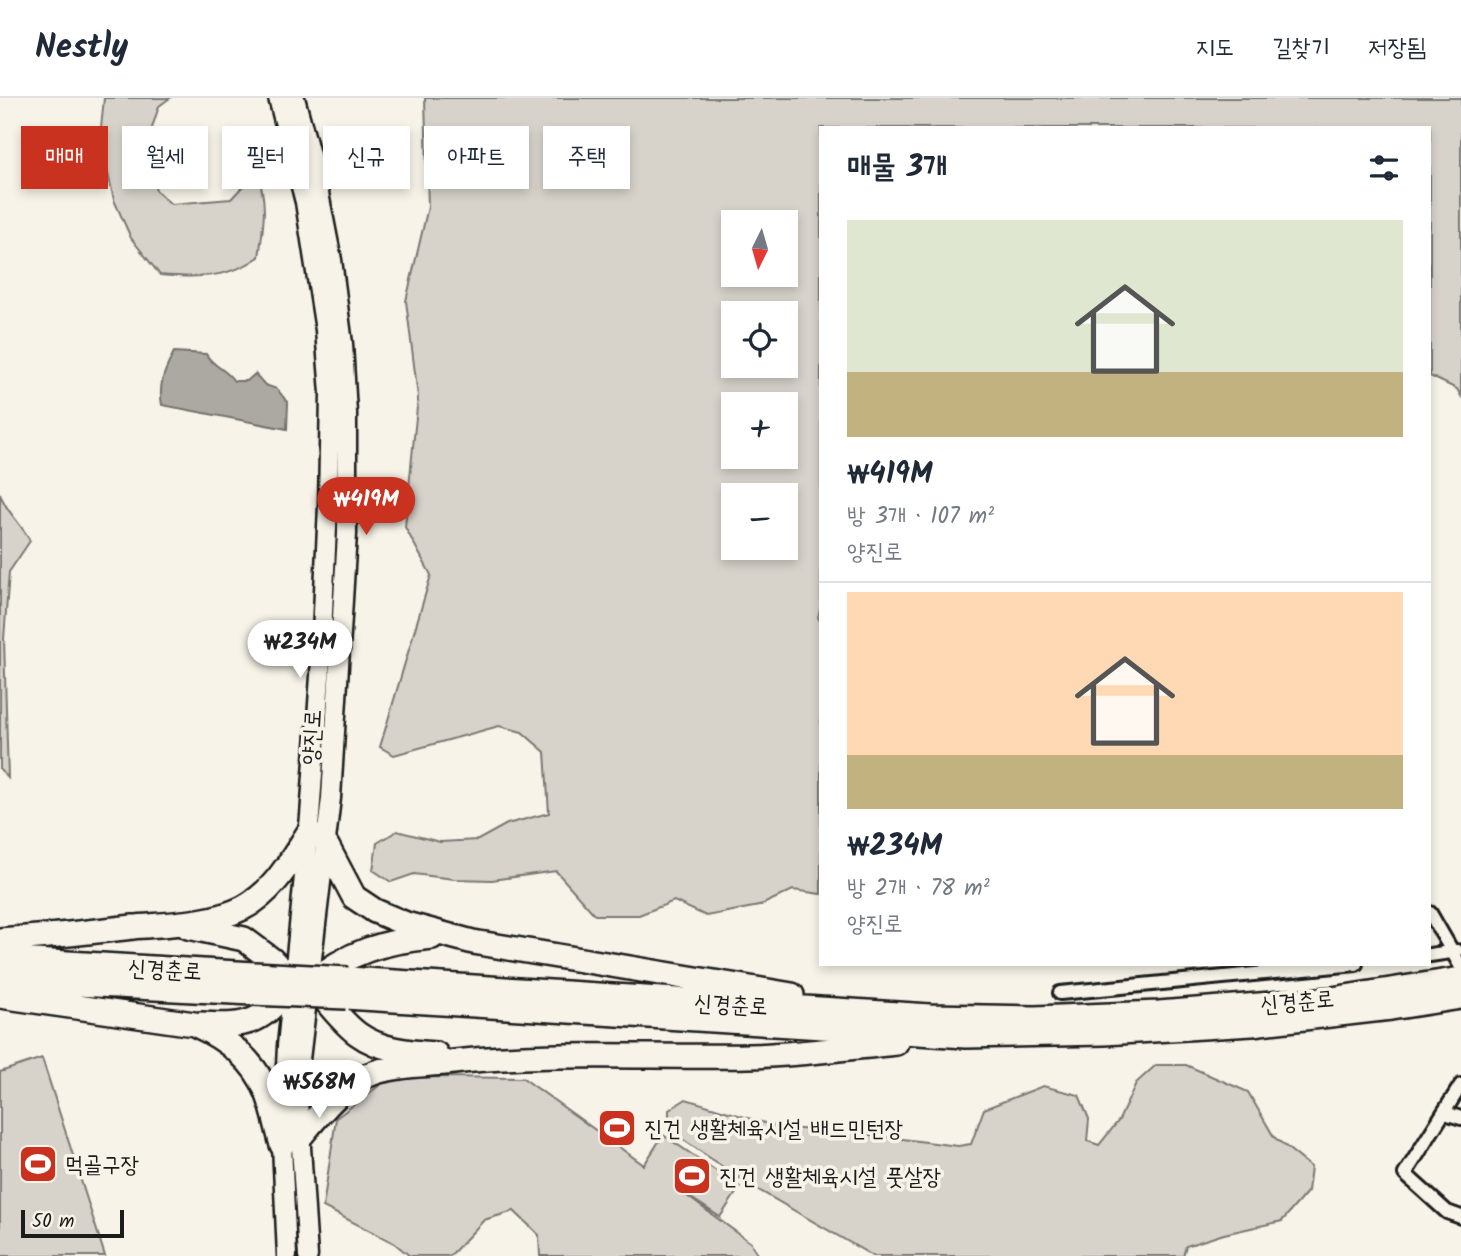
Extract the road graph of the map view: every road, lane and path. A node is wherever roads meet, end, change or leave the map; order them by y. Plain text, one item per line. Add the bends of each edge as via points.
1 (278, 98) edge
2 (295, 98) edge
3 (318, 839) junction
4 (1431, 914) edge
5 (165, 924) junction
6 (446, 936) junction
7 (0, 940) edge
8 (1457, 951) edge
9 (1431, 955) edge
10 (0, 959) edge
11 (1460, 965) edge
12 (1336, 966) edge
13 (1461, 979) edge
14 (0, 980) edge
15 (302, 983) junction
16 (253, 984) junction
17 (347, 988) junction
18 (1060, 993) dead end
19 (0, 996) edge
20 (1461, 997) edge
21 (930, 1016) junction
22 (194, 1024) junction
23 (965, 1036) junction
24 (506, 1058) junction
25 (1461, 1085) edge
26 (1445, 1113) junction
27 (1461, 1118) edge
28 (291, 1141) junction
29 (1461, 1217) edge
30 (287, 1256) edge
31 (308, 1256) edge

1 - 3 main road, 양진로 via 305,202 330,393
2 - 3 main road, 양진로 via 332,260 347,413 347,534 332,789
3 - 5 highway via 245,907 223,916
3 - 6 highway via 354,897 405,924
3 - 15 main road, 양진로
4 - 8 street
5 - 7 highway
5 - 15 highway via 244,939
6 - 15 highway via 368,948
6 - 21 highway
8 - 9 street
8 - 11 street
10 - 16 highway, 신경춘로
12 - 18 street
13 - 21 highway, 신경춘로 via 1332,999 1158,1013
14 - 16 highway, 신경춘로
15 - 22 highway via 255,1020 227,1026
15 - 24 highway via 357,1034 379,1045
15 - 28 main road, 양진로 via 287,1046
16 - 17 highway, 신경춘로, bridge
17 - 21 highway, 신경춘로
17 - 23 highway, 신경춘로
19 - 22 highway
20 - 23 highway, 신경춘로 via 1252,1024
22 - 28 highway via 218,1035 246,1057
23 - 24 highway via 750,1056
24 - 28 highway via 376,1072 347,1087
25 - 26 street
26 - 27 street
26 - 29 street via 1405,1174 1447,1212
28 - 30 main road, 양진로
28 - 31 main road, 양진로

